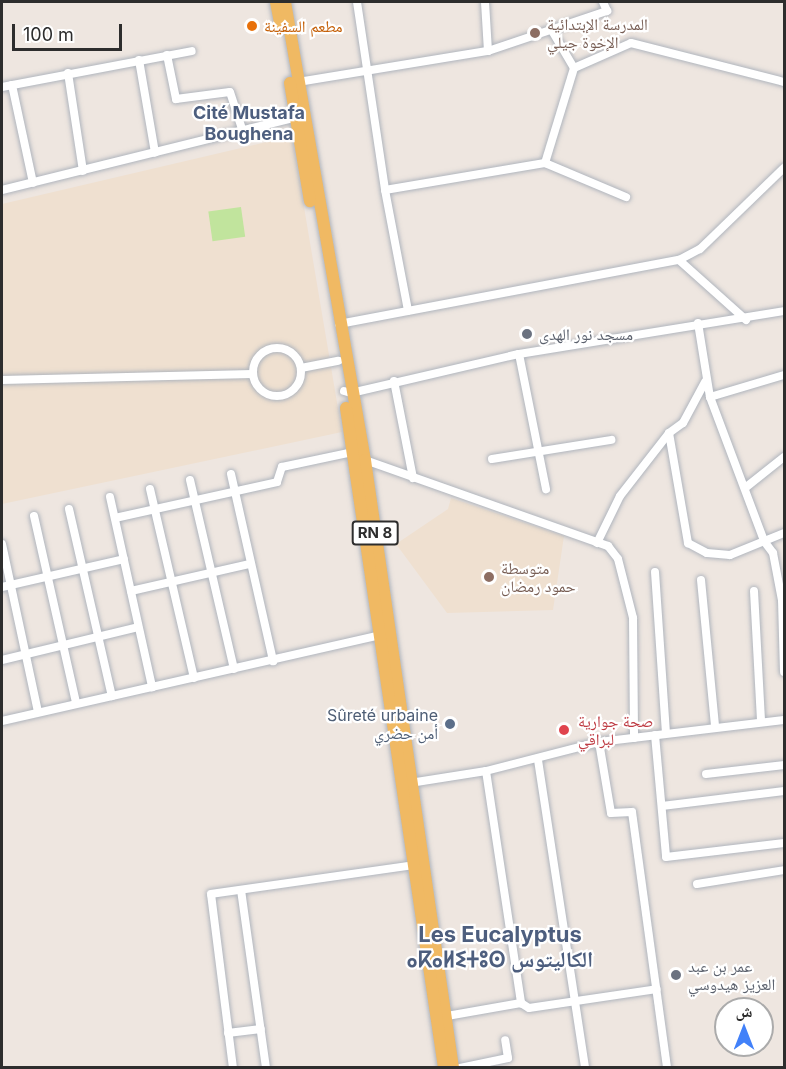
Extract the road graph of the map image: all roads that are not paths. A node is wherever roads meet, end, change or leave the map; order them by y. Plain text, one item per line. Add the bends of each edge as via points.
1 (276, 2) edge
2 (285, 2) edge
3 (357, 2) edge
4 (485, 2) edge
5 (603, 2) edge
6 (550, 29) junction
7 (192, 51) dead end
8 (488, 51) junction
9 (167, 55) junction
10 (139, 60) junction
11 (574, 68) junction
12 (368, 69) junction
13 (68, 73) junction
14 (298, 82) junction
15 (784, 82) edge
16 (12, 84) junction
17 (2, 87) edge
18 (300, 116) junction
19 (242, 130) junction
20 (155, 153) junction
21 (545, 163) junction
22 (784, 168) edge
23 (82, 171) junction
24 (33, 183) junction
25 (2, 190) edge
26 (385, 190) junction
27 (626, 197) dead end
28 (679, 260) junction
29 (408, 311) junction
30 (784, 311) edge
31 (746, 320) junction
32 (698, 323) junction
33 (339, 324) junction
34 (519, 354) junction
35 (338, 361) junction
36 (301, 368) junction
37 (252, 374) junction
38 (784, 375) edge
39 (2, 380) edge
40 (394, 381) junction
41 (705, 382) junction
42 (347, 392) junction
43 (710, 397) junction
44 (669, 433) junction
45 (611, 440) dead end
46 (353, 452) junction
47 (538, 453) junction
48 (784, 457) edge
49 (492, 459) dead end
50 (365, 460) junction
51 (231, 474) dead end
52 (413, 478) junction
53 (190, 480) dead end
54 (745, 488) junction
55 (150, 489) dead end
56 (546, 489) dead end
57 (237, 492) junction
58 (110, 497) dead end
59 (195, 500) junction
60 (69, 508) dead end
61 (155, 508) junction
62 (34, 516) dead end
63 (115, 518) junction
64 (784, 534) edge
65 (764, 542) junction
66 (597, 543) junction
67 (2, 544) edge
68 (124, 559) junction
69 (250, 564) junction
70 (84, 568) junction
71 (212, 572) junction
72 (655, 572) dead end
73 (46, 578) junction
74 (701, 580) dead end
75 (171, 582) junction
76 (6, 586) edge
77 (131, 591) junction
78 (754, 591) dead end
79 (138, 627) junction
80 (381, 634) junction
81 (99, 637) junction
82 (63, 645) junction
83 (26, 654) junction
84 (2, 660) edge
85 (273, 661) junction
86 (234, 669) junction
87 (784, 672) edge
88 (194, 678) junction
89 (152, 687) junction
90 (112, 696) junction
91 (76, 704) junction
92 (38, 712) junction
93 (2, 718) edge
94 (784, 720) edge
95 (761, 722) junction
96 (715, 726) junction
97 (666, 733) junction
98 (655, 735) junction
99 (634, 738) junction
100 (599, 742) junction
101 (538, 760) junction
102 (784, 765) edge
103 (486, 771) junction
104 (706, 774) dead end
105 (407, 784) junction
106 (784, 791) edge
107 (662, 806) junction
108 (784, 843) edge
109 (415, 865) junction
110 (784, 870) edge
111 (698, 884) dead end
112 (241, 890) junction
113 (657, 989) junction
114 (575, 1000) junction
115 (521, 1003) junction
116 (447, 1016) junction
117 (261, 1029) junction
118 (228, 1033) junction
119 (505, 1040) dead end
120 (667, 1067) edge
121 (233, 1068) edge
122 (266, 1068) edge
123 (444, 1068) edge
124 (453, 1068) edge
125 (460, 1068) edge
126 (585, 1068) edge

1 - 18 main road, RN 8
2 - 14 main road, RN 8
3 - 12 street
4 - 8 street
5 - 6 street via 607,11
6 - 8 street
6 - 11 street
7 - 9 street
8 - 12 street
9 - 10 street
9 - 19 street via 176,99 230,92
10 - 13 street
10 - 20 street
11 - 15 street via 632,43
11 - 21 street
12 - 14 street
12 - 26 street
13 - 16 street
13 - 23 street
14 - 18 main road, RN 8
16 - 17 street
16 - 24 street
18 - 19 street
18 - 33 main road, RN 8
18 - 35 main road, RN 8
19 - 20 street
20 - 23 street
21 - 26 street
21 - 27 street
22 - 28 street via 700,249
23 - 24 street
24 - 25 street
26 - 29 street
28 - 29 street
28 - 31 street
29 - 33 street
30 - 31 street
31 - 32 street
32 - 34 street
32 - 41 street
33 - 42 main road, RN 8
34 - 40 street
34 - 47 street
35 - 36 street
35 - 42 main road, RN 8
36 - 37 street via 293,354 276,348 260,354
36 - 37 street via 297,385 284,395 267,394
37 - 39 street
38 - 43 street
40 - 42 street
40 - 52 street
41 - 43 street
41 - 44 street via 683,423
42 - 46 main road, RN 8
42 - 50 main road, RN 8
43 - 54 street
44 - 65 street via 688,543 707,552 730,555
44 - 66 street via 620,496
45 - 47 street
46 - 57 street via 282,467 277,482
46 - 80 main road, RN 8
47 - 49 street
47 - 56 street
48 - 54 street
50 - 52 street
50 - 105 main road, RN 8
51 - 57 street
52 - 66 street
53 - 59 street
54 - 65 street
55 - 61 street
57 - 59 street
57 - 69 street
58 - 63 street
59 - 61 street
59 - 71 street
60 - 70 street
61 - 63 street
61 - 75 street
62 - 73 street
63 - 68 street
64 - 65 street
65 - 87 street via 773,553 782,600
66 - 99 street via 608,546 618,559 630,601
67 - 76 street
68 - 70 street
68 - 77 street
69 - 71 street
69 - 85 street
70 - 73 street
70 - 81 street
71 - 75 street
71 - 86 street
72 - 97 street
73 - 76 street
73 - 82 street
74 - 96 street
75 - 77 street
75 - 88 street
76 - 83 street
77 - 79 street
78 - 95 street
79 - 81 street
79 - 89 street
80 - 85 street
80 - 105 main road, RN 8
81 - 82 street
81 - 90 street
82 - 83 street
82 - 91 street
83 - 84 street
83 - 92 street
85 - 86 street
86 - 88 street
88 - 89 street
89 - 90 street
90 - 91 street
91 - 92 street
92 - 93 street
94 - 95 street
95 - 96 street
96 - 97 street
97 - 98 street
98 - 99 street
98 - 107 street
99 - 100 street
100 - 101 street
100 - 113 street via 611,813 632,812
101 - 103 street
101 - 114 street
102 - 104 street
103 - 105 street
103 - 115 street
105 - 109 main road, RN 8
105 - 116 main road, RN 8
106 - 107 street
107 - 108 street via 666,857
109 - 112 street
109 - 123 main road, RN 8
110 - 111 street
112 - 117 street
112 - 118 street via 211,894
113 - 114 street
113 - 120 street
114 - 115 street via 529,1008
114 - 126 street
115 - 116 street
116 - 124 main road, RN 8
117 - 118 street
117 - 122 street
118 - 121 street
119 - 125 street via 508,1058

